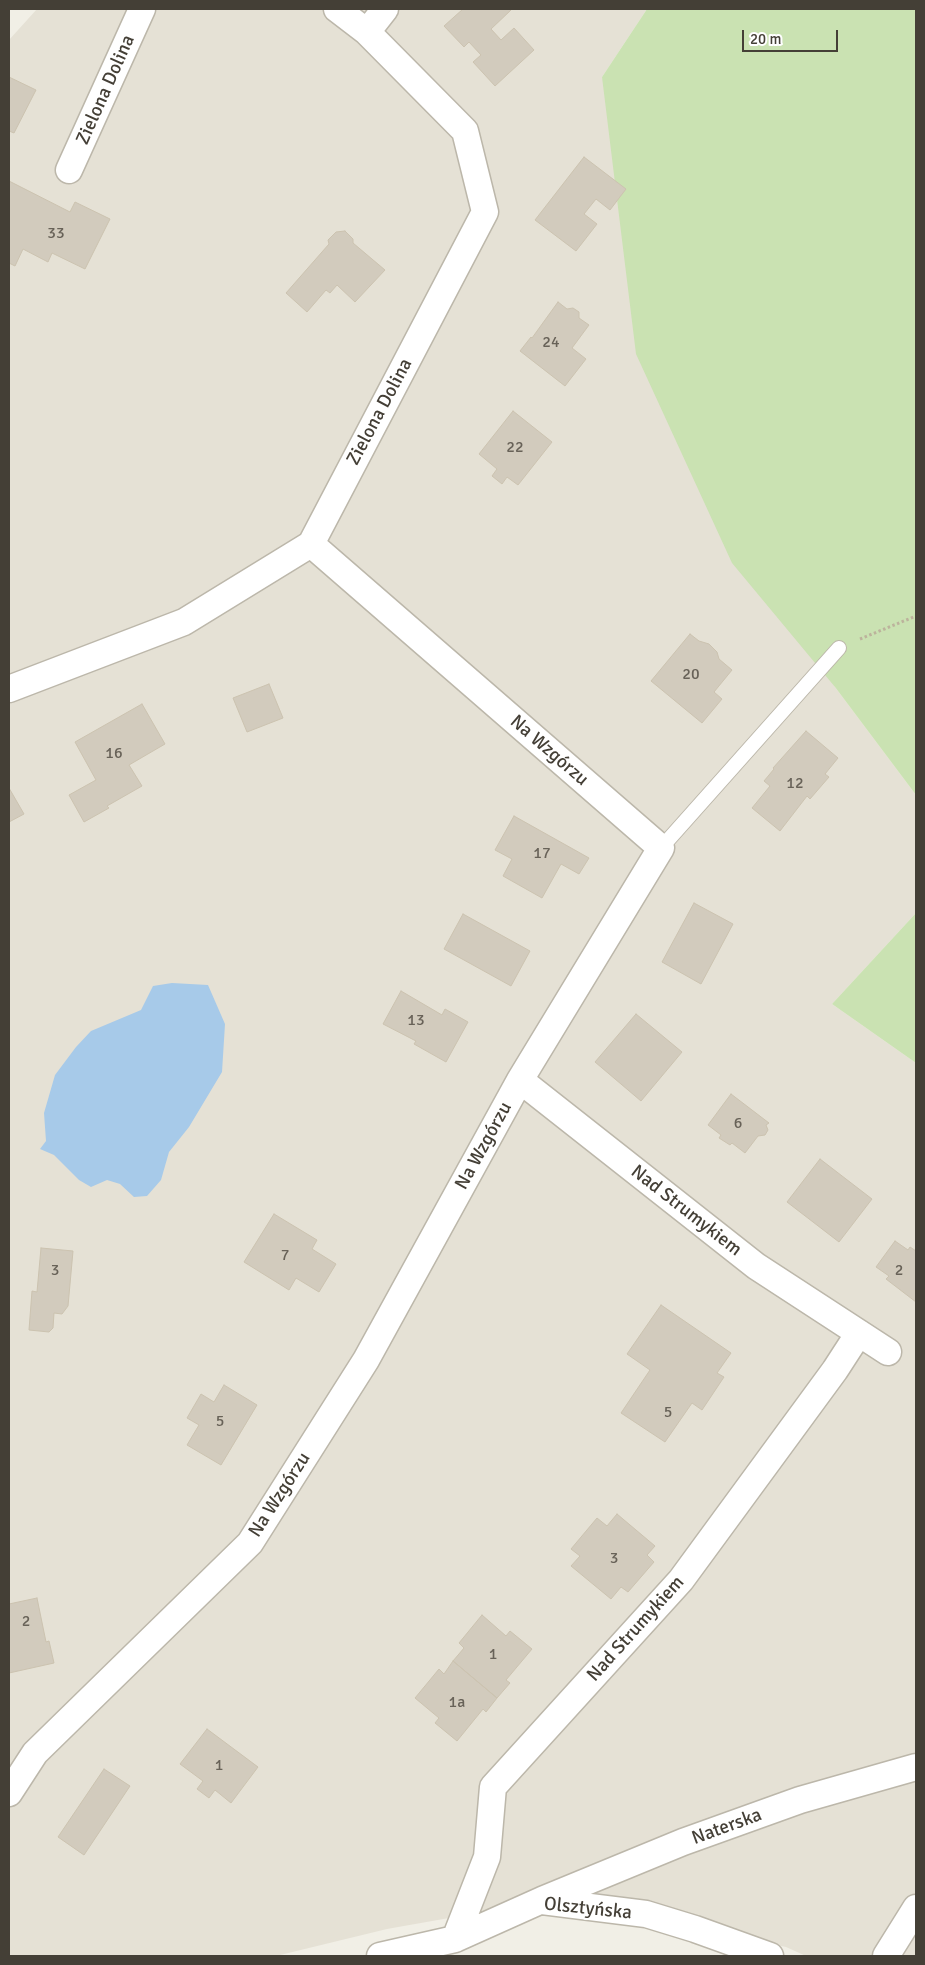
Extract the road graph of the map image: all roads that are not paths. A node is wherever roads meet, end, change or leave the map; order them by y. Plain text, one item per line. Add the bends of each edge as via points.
1 (142, 9) edge
2 (337, 9) edge
3 (385, 9) edge
4 (367, 32) junction
5 (69, 170) dead end
6 (311, 544) junction
7 (839, 648) road end
8 (9, 689) edge
9 (661, 848) junction
10 (520, 1080) junction
11 (859, 1333) junction
12 (888, 1352) dead end
13 (916, 1767) edge
14 (9, 1793) edge
15 (542, 1900) junction
16 (916, 1908) edge
17 (455, 1939) junction
18 (380, 1956) edge
19 (770, 1956) edge
20 (886, 1956) edge

1 - 5 street, Zielona Dolina
2 - 4 street, Zielona Dolina
3 - 4 street
4 - 6 street, Zielona Dolina via 465,131 485,212
6 - 8 street via 184,622
6 - 9 street, Na Wzgórzu
7 - 9 lane
9 - 10 street, Na Wzgórzu
10 - 11 street, Nad Strumykiem via 756,1266
10 - 14 street, Na Wzgórzu via 366,1360 250,1543 34,1753
11 - 12 street, Nad Strumykiem
11 - 17 street, Nad Strumykiem via 681,1580 494,1787 487,1857
13 - 15 street, Naterska via 791,1804 683,1842
15 - 17 street, Olsztyńska
15 - 19 street, Olsztyńska via 646,1914
16 - 20 street
17 - 18 street, Olsztyńska

